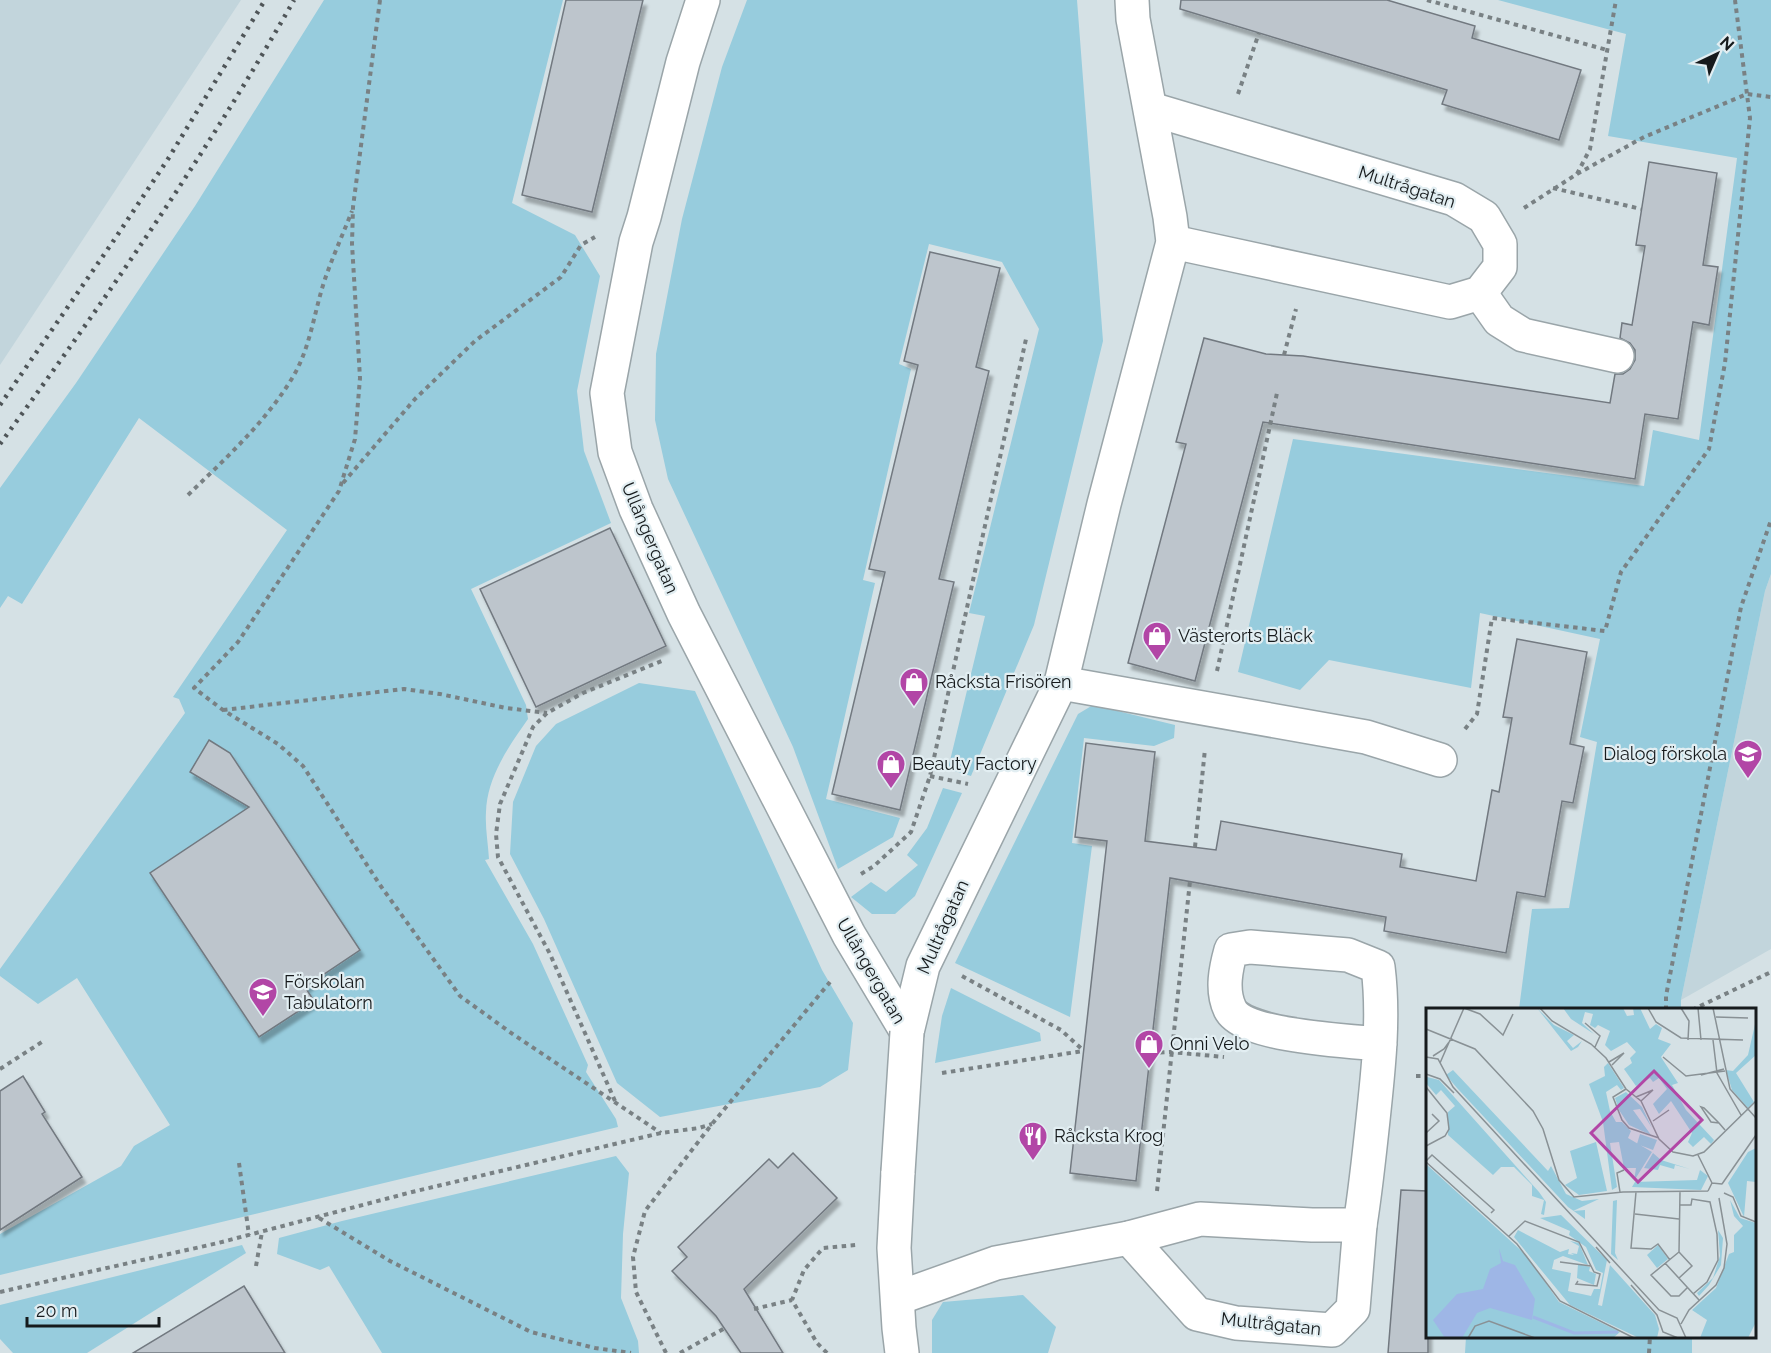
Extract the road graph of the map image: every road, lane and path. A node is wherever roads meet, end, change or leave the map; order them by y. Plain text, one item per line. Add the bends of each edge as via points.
1 (380, 0) edge
2 (703, 0) edge
3 (1132, 0) edge
4 (1426, 0) edge
5 (1616, 0) edge
6 (1736, 0) edge
7 (1259, 33) dead end
8 (1607, 50) junction
9 (1747, 94) junction
10 (1771, 97) edge
11 (1150, 109) junction
12 (1225, 131) junction
13 (1577, 174) junction
14 (1552, 188) junction
15 (353, 207) junction
16 (1641, 209) dead end
17 (1492, 230) junction
18 (1173, 242) junction
19 (581, 244) dead end
20 (1305, 271) junction
21 (1480, 293) junction
22 (1026, 339) dead end
23 (1284, 355) dead end
24 (1617, 356) dead end
25 (1276, 393) dead end
26 (341, 486) junction
27 (189, 495) dead end
28 (1771, 520) edge
29 (649, 666) dead end
30 (1060, 683) junction
31 (1208, 709) junction
32 (223, 710) junction
33 (547, 713) junction
34 (1440, 760) joint
35 (1194, 847) dead end
36 (1190, 881) dead end
37 (827, 892) junction
38 (858, 950) junction
39 (927, 957) junction
40 (1771, 972) edge
41 (1666, 1008) edge
42 (1696, 1008) edge
43 (907, 1032) junction
44 (45, 1040) dead end
45 (1380, 1044) junction
46 (0, 1069) edge
47 (942, 1073) dead end
48 (615, 1102) junction
49 (712, 1124) junction
50 (661, 1133) junction
51 (239, 1163) dead end
52 (319, 1218) junction
53 (1360, 1225) junction
54 (262, 1232) junction
55 (249, 1235) junction
56 (1141, 1235) junction
57 (894, 1248) junction
58 (256, 1266) dead end
59 (0, 1292) edge
60 (898, 1298) junction
61 (792, 1300) junction
62 (754, 1310) dead end
63 (724, 1328) dead end
64 (1650, 1338) edge
65 (632, 1353) edge
66 (666, 1353) edge
67 (680, 1353) edge
68 (827, 1353) edge
69 (902, 1353) edge
70 (1649, 1353) edge

1 - 15 path
2 - 37 street, Ullångergatan via 636,242 607,393 615,452 636,509 684,614
3 - 11 street, Multrågatan
4 - 8 path
5 - 8 path
6 - 9 path
7 - 12 path
8 - 13 path via 1590,148
9 - 10 path
9 - 13 path via 1644,137
9 - 34 path via 1750,118 1725,363 1709,449 1621,572 1605,631 1492,618 1477,714
11 - 12 street, Multrågatan
11 - 18 street, Multrågatan
12 - 17 street, Multrågatan via 1454,199 1484,217
13 - 14 path
14 - 16 path
14 - 17 path
15 - 26 path via 360,378 355,439
15 - 27 path via 295,373 279,400
17 - 21 street, Multrågatan via 1500,244 1500,267
18 - 20 street
18 - 30 street, Multrågatan
19 - 26 path via 561,278 476,340 415,399
20 - 21 street via 1450,302
20 - 23 path
21 - 24 street via 1499,320 1523,335
22 - 37 path via 930,777 911,832 874,866
25 - 31 path
26 - 32 path via 238,642 194,688
28 - 41 path via 1741,607
29 - 33 path
30 - 31 street
30 - 39 street, Multrågatan
31 - 34 street via 1366,737
31 - 35 path
32 - 33 path via 404,689
32 - 48 path via 278,744 303,766 380,885 460,996
33 - 48 path via 533,727 500,804 498,857 550,954
36 - 56 path
37 - 38 street, Ullångergatan
38 - 43 street, Ullångergatan
38 - 49 path
39 - 43 street, Multrågatan
39 - 47 path via 1061,1030 1084,1051
40 - 42 path
43 - 57 street, Multrågatan, bridge
44 - 46 path
45 - 45 street, Multrågatan via 1382,994 1378,967 1348,955 1250,947 1231,950 1225,993 1230,1010 1240,1020 1272,1031
45 - 53 street, Multrågatan
48 - 50 path
49 - 50 path
49 - 66 path via 645,1211 633,1257 636,1293
50 - 52 path
51 - 55 path
52 - 54 path
52 - 65 path via 390,1261 531,1332
53 - 56 street via 1200,1219
53 - 56 street, Multrågatan via 1353,1310 1332,1330 1236,1323 1197,1314
54 - 55 path
54 - 58 path
55 - 59 path
56 - 60 street via 996,1263
57 - 60 street, Multrågatan
57 - 61 path via 852,1244 823,1248 804,1270
60 - 69 street, Multrågatan
61 - 62 path
61 - 68 path
63 - 67 path
64 - 70 path

